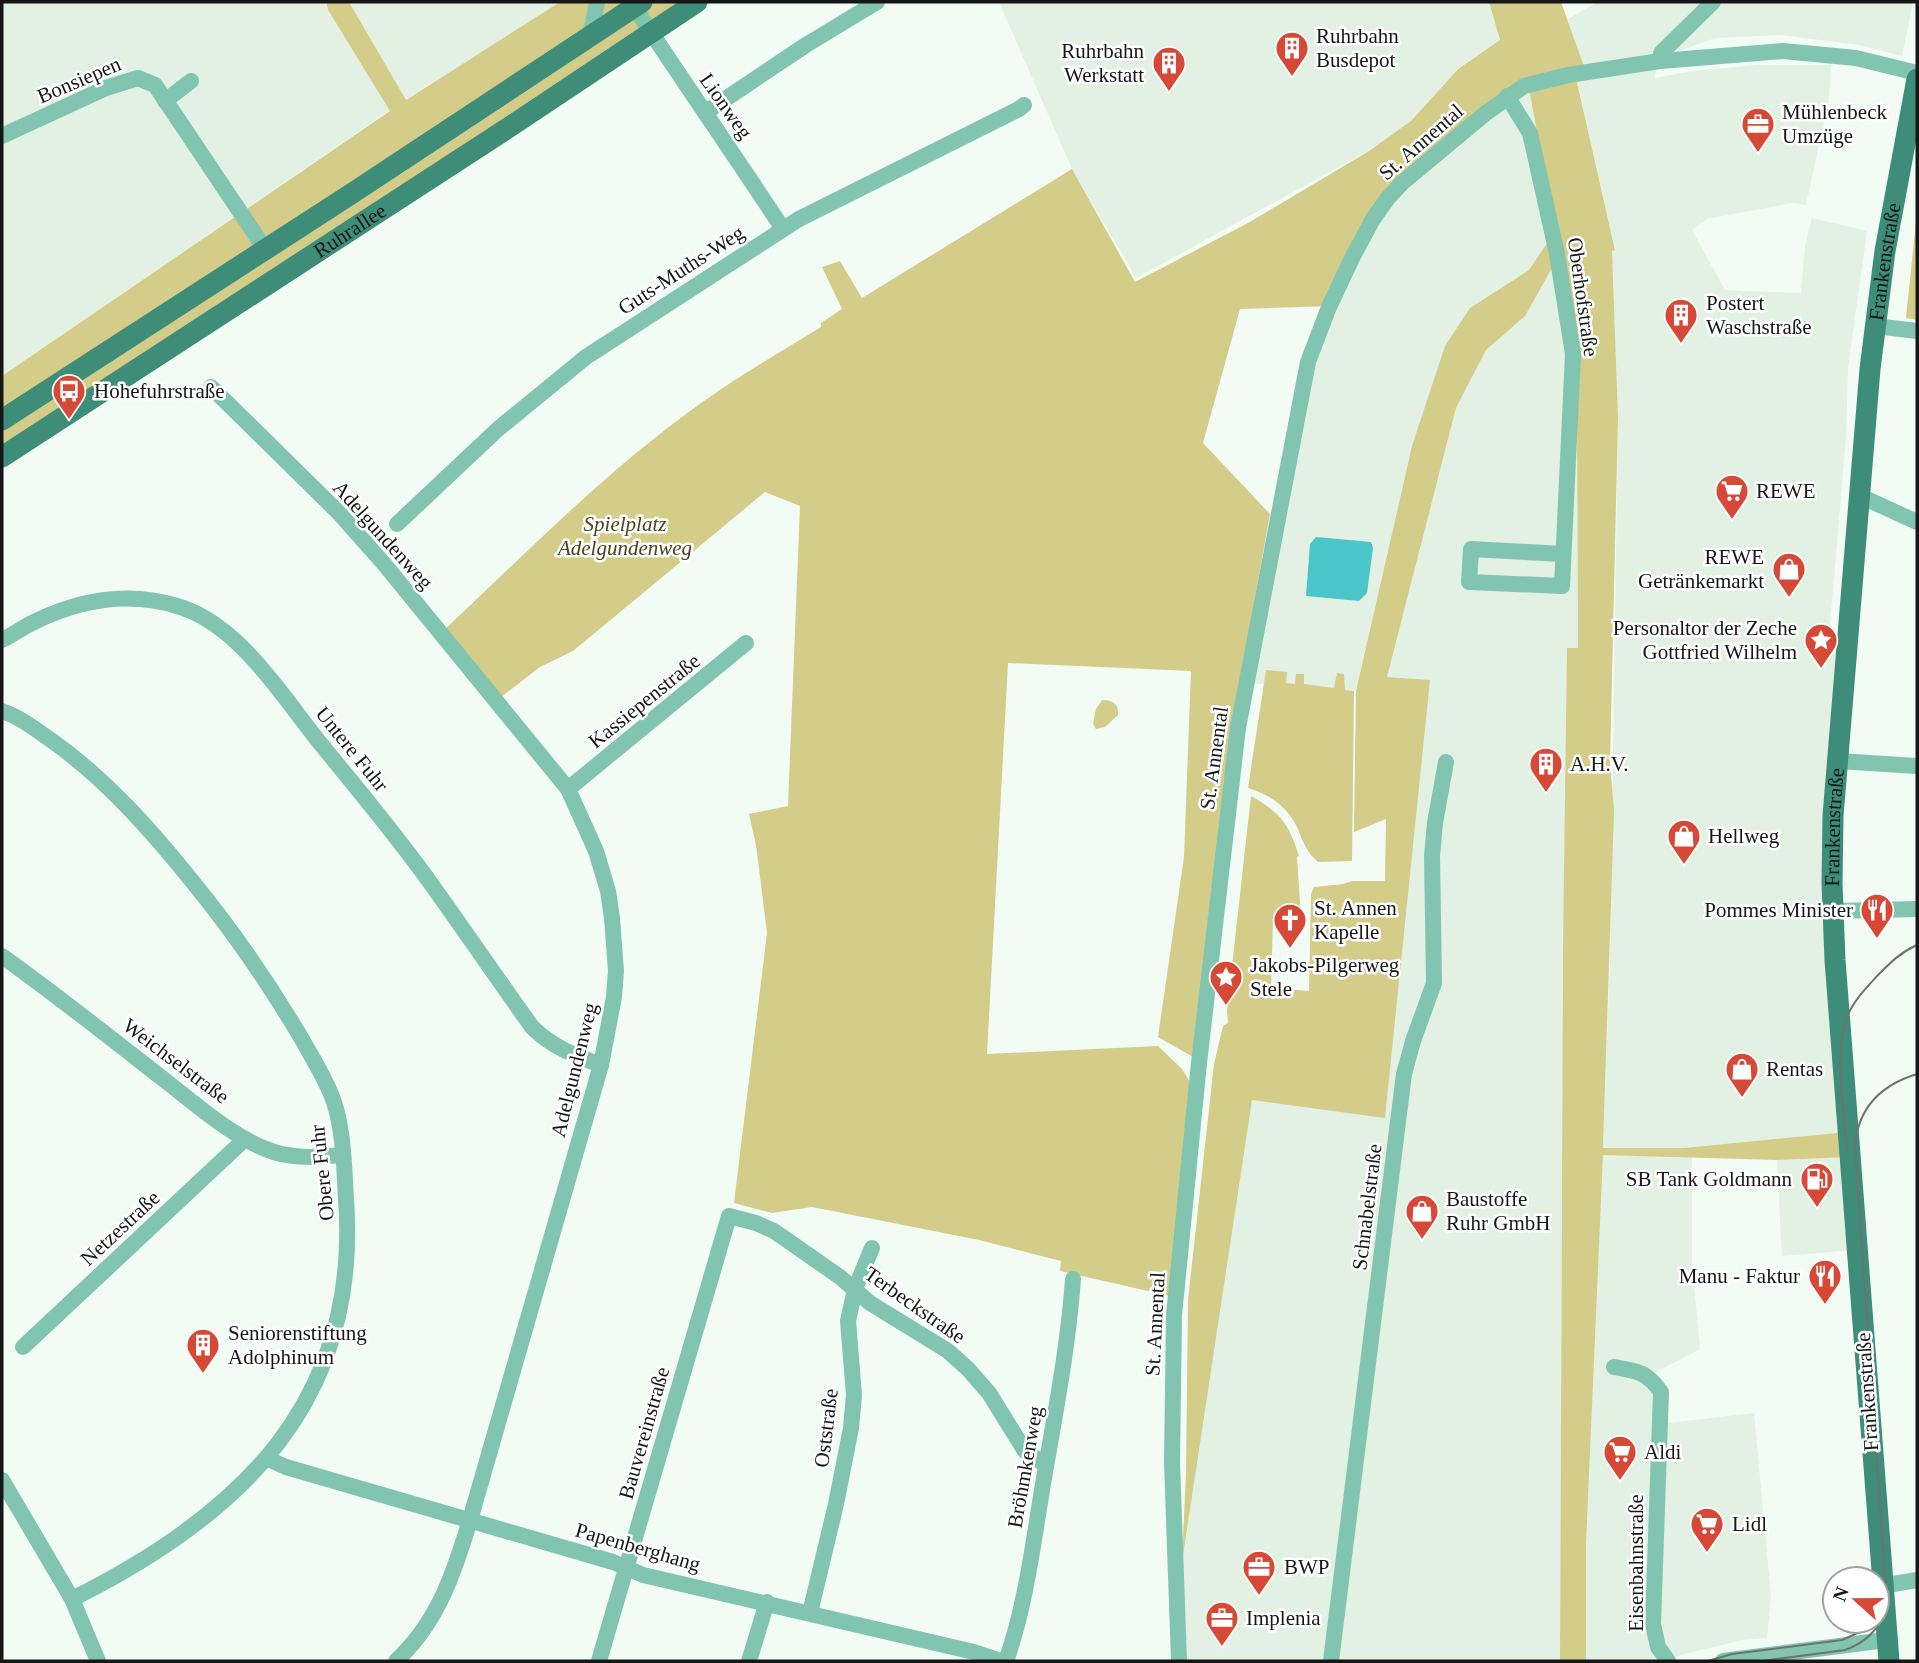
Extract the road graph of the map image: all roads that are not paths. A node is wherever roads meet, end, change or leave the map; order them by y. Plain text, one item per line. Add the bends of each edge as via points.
1 (597, 2) edge
2 (697, 2) edge
3 (877, 2) edge
4 (1713, 2) edge
5 (636, 4) edge
6 (649, 33) junction
7 (590, 37) junction
8 (1660, 61) junction
9 (1917, 73) edge
10 (1917, 79) edge
11 (191, 81) dead end
12 (1507, 96) junction
13 (165, 101) junction
14 (1024, 105) dead end
15 (706, 112) junction
16 (2, 136) edge
17 (783, 229) junction
18 (265, 249) junction
19 (1874, 326) junction
20 (1917, 331) edge
21 (211, 387) dead end
22 (2, 420) edge
23 (2, 458) edge
24 (1860, 496) junction
25 (1917, 522) edge
26 (397, 524) dead end
27 (1563, 554) junction
28 (2, 640) edge
29 (746, 643) dead end
30 (2, 711) edge
31 (1838, 761) junction
32 (1446, 762) dead end
33 (1917, 766) edge
34 (568, 789) junction
35 (1917, 909) edge
36 (1832, 911) junction
37 (2, 956) edge
38 (601, 1065) junction
39 (244, 1139) junction
40 (342, 1155) junction
41 (729, 1216) joint
42 (872, 1248) dead end
43 (1073, 1279) dead end
44 (855, 1289) junction
45 (23, 1347) dead end
46 (1614, 1367) dead end
47 (268, 1459) junction
48 (1046, 1465) junction
49 (2, 1480) edge
50 (470, 1520) junction
51 (1879, 1565) edge
52 (627, 1568) junction
53 (1917, 1580) edge
54 (1891, 1584) edge
55 (72, 1599) junction
56 (767, 1602) junction
57 (810, 1613) junction
58 (1886, 1635) edge
59 (1886, 1640) junction
60 (973, 1657) edge
61 (98, 1661) edge
62 (396, 1661) edge
63 (599, 1661) edge
64 (750, 1661) edge
65 (1003, 1661) edge
66 (1179, 1661) edge
67 (1331, 1661) edge
68 (1668, 1661) edge
69 (1723, 1661) edge
70 (1889, 1661) edge

1 - 7 street
2 - 6 main road, Ruhrallee
3 - 15 street
4 - 8 street via 1661,53
5 - 6 street, Lionweg
5 - 7 main road, Ruhrallee
6 - 15 street, Lionweg
6 - 23 main road, Ruhrallee
7 - 18 main road, Ruhrallee
8 - 9 street, St. Annental via 1783,51 1856,58
8 - 12 street, St. Annental via 1537,81
10 - 19 main road, Frankenstraße
11 - 13 street
12 - 27 street, Oberhofstraße via 1530,133 1573,354
12 - 66 street, St. Annental via 1388,198 1352,258 1308,362 1238,728 1199,1063 1174,1315 1172,1462
13 - 16 street, Bonsiepen via 155,85 138,78
13 - 18 street, Bonsiepen
14 - 17 street, Guts-Muths-Weg
15 - 17 street, Lionweg
17 - 26 street, Guts-Muths-Weg via 586,357 498,429
18 - 22 main road, Ruhrallee
19 - 20 street
19 - 24 main road, Frankenstraße
21 - 34 street, Adelgundenweg via 339,513
24 - 25 street
24 - 31 main road, Frankenstraße
27 - 27 street, Oberhofstraße via 1562,586 1469,582 1471,549
28 - 38 street, Untere Fuhr via 65,608 120,598 180,606 220,628 260,669 434,887 532,1027 559,1049
29 - 34 street, Kassiepenstraße
30 - 40 street, Obere Fuhr via 28,723 91,772 139,819 202,894 275,996 317,1067 334,1101
31 - 33 street
31 - 36 main road, Frankenstraße
32 - 67 street, Schnabelstraße via 1432,856 1434,983 1405,1074
34 - 38 street, Adelgundenweg via 599,860 612,918 616,971
35 - 36 street
36 - 51 main road, Frankenstraße
37 - 39 street, Weichselstraße
38 - 50 street, Adelgundenweg
39 - 40 street, Weichselstraße via 295,1157
39 - 45 street, Netzestraße
40 - 47 street, Obere Fuhr via 348,1252 339,1318 316,1382
41 - 44 street, Terbeckstraße via 774,1231
41 - 52 street, Bauvereinstraße
42 - 44 street, Oststraße
43 - 48 street, Bröhmkenweg
44 - 48 street, Terbeckstraße via 968,1369 989,1393 1019,1443
44 - 57 street, Oststraße via 848,1321 854,1395 851,1429
46 - 68 street, Eisenbahnstraße via 1640,1372 1661,1392 1653,1624 1658,1647
47 - 50 street, Papenberghang
47 - 55 street, Obere Fuhr via 175,1539
48 - 65 street, Bröhmkenweg via 1014,1640
49 - 55 street
50 - 52 street, Papenberghang
50 - 62 street, Adelgundenweg via 434,1616 415,1644
52 - 56 street, Papenberghang
52 - 63 street, Bauvereinstraße
53 - 54 street
55 - 61 street
56 - 57 street, Papenberghang
56 - 64 street
57 - 60 street, Papenberghang
58 - 59 main road, Frankenstraße
59 - 69 street
59 - 70 main road, Frankenstraße
60 - 65 street, Papenberghang

